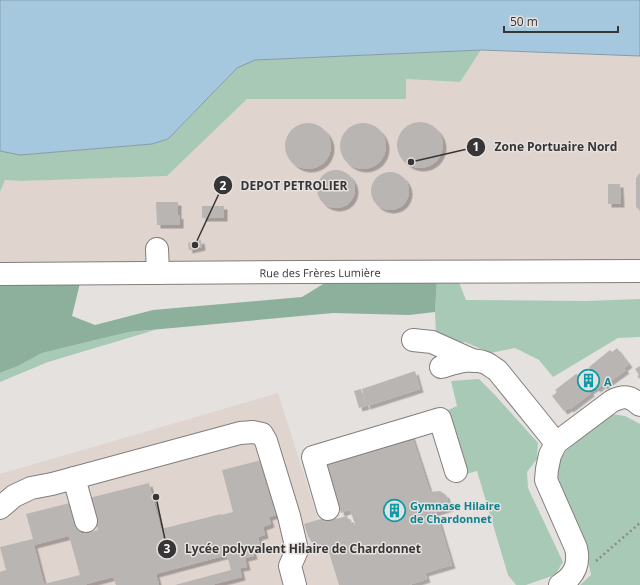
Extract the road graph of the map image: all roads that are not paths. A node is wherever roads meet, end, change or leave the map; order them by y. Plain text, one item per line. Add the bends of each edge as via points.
1 (157, 249) dead end
2 (640, 271) edge
3 (158, 273) junction
4 (0, 274) edge
5 (413, 340) dead end
6 (474, 361) junction
7 (440, 367) dead end
8 (640, 405) edge
9 (556, 444) junction
10 (456, 471) dead end
11 (74, 478) junction
12 (0, 508) edge
13 (328, 509) dead end
14 (86, 521) dead end
15 (295, 585) edge
16 (560, 585) edge

1 - 3 street
2 - 3 street, Rue des Frères Lumière
3 - 4 street, Rue des Frères Lumière
5 - 6 street via 432,342
6 - 7 street
6 - 9 street via 486,363 497,370
8 - 9 street via 626,397 620,397
9 - 16 street via 550,455 546,480 578,557 577,566 570,577
10 - 13 street via 440,419 321,454 313,457
11 - 12 street via 31,488 14,496
11 - 14 street
11 - 15 street via 240,433 262,434 289,516 297,550 290,566

